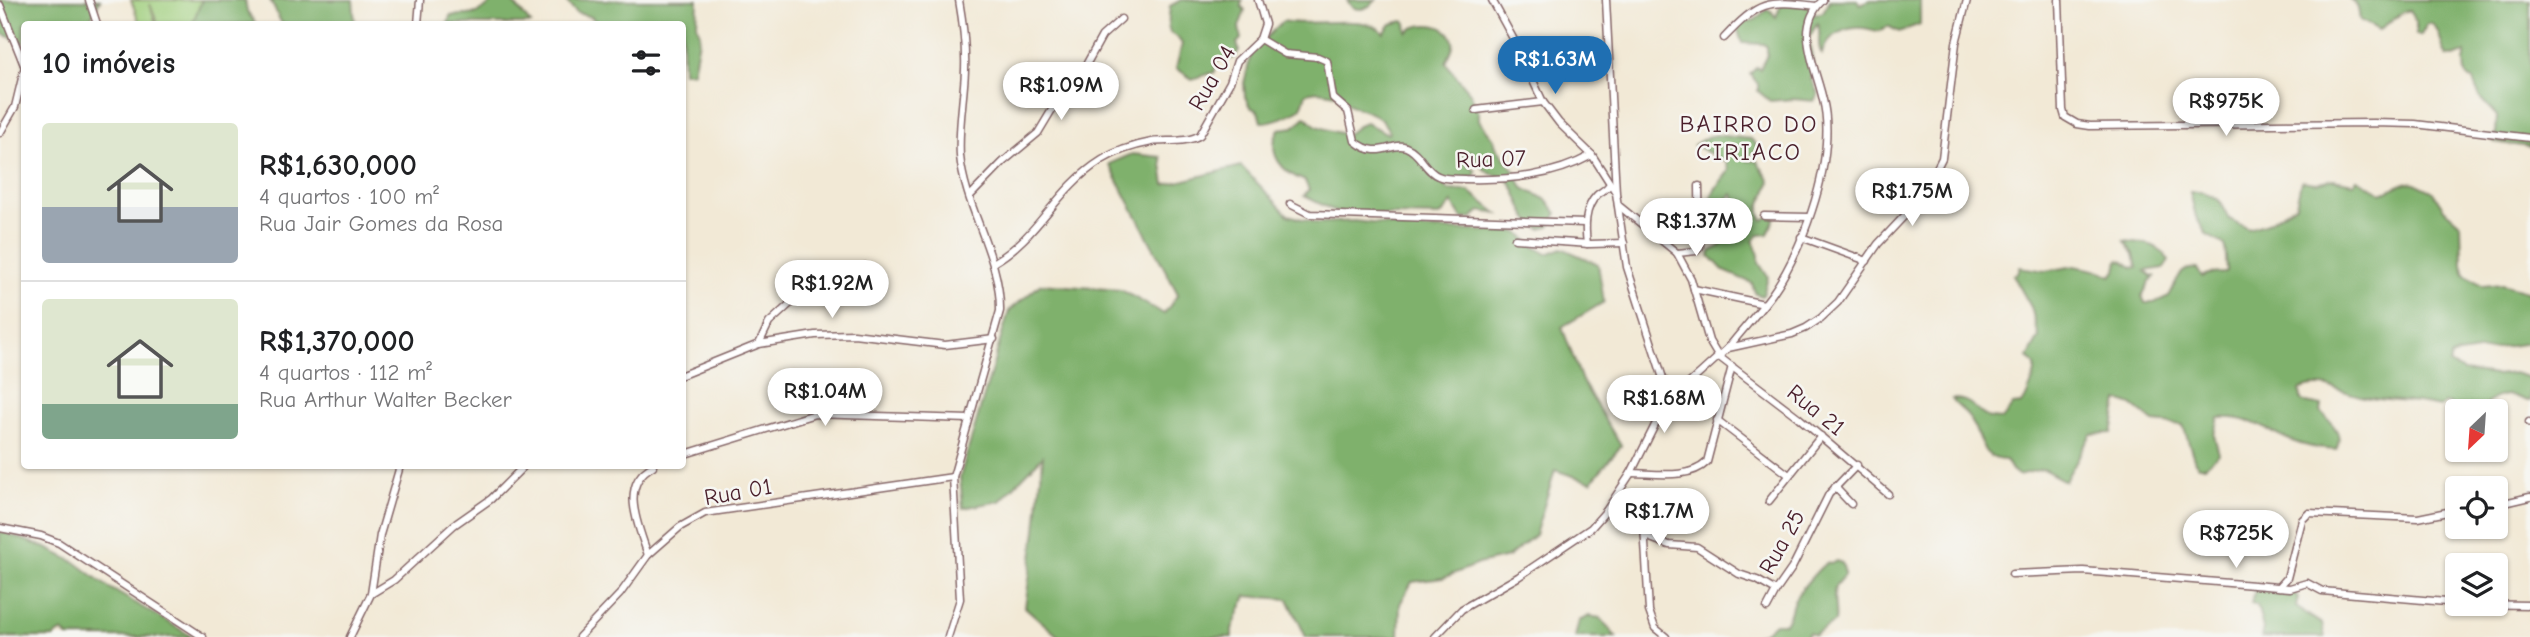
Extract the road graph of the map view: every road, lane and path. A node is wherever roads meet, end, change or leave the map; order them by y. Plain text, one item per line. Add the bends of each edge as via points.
1 (89, 0) edge
2 (420, 0) edge
3 (959, 0) edge
4 (1258, 0) edge
5 (1492, 0) edge
6 (1606, 0) edge
7 (1823, 0) edge
8 (1967, 0) edge
9 (2059, 0) edge
10 (0, 5) edge
11 (1816, 6) junction
12 (1121, 19) dead end
13 (96, 21) edge
14 (418, 21) edge
15 (1724, 38) dead end
16 (1260, 39) junction
17 (21, 59) edge
18 (21, 80) edge
19 (1543, 102) junction
20 (1476, 110) dead end
21 (0, 133) edge
22 (2530, 138) edge
23 (1592, 155) junction
24 (1610, 184) junction
25 (1699, 186) dead end
26 (1616, 193) junction
27 (970, 196) junction
28 (1290, 204) dead end
29 (1618, 205) junction
30 (1764, 216) dead end
31 (1809, 217) junction
32 (1584, 223) junction
33 (1801, 237) junction
34 (1516, 239) dead end
35 (1624, 243) junction
36 (1587, 244) junction
37 (1677, 253) junction
38 (1867, 261) junction
39 (993, 263) junction
40 (865, 266) dead end
41 (1694, 289) junction
42 (1764, 304) junction
43 (994, 339) junction
44 (760, 344) junction
45 (1728, 348) junction
46 (1718, 356) junction
47 (1732, 366) junction
48 (686, 373) edge
49 (1670, 400) junction
50 (969, 419) junction
51 (1717, 420) junction
52 (1821, 436) junction
53 (686, 455) edge
54 (1857, 465) junction
55 (399, 469) edge
56 (521, 469) edge
57 (646, 469) edge
58 (1631, 473) junction
59 (1789, 475) junction
60 (953, 477) junction
61 (1835, 487) junction
62 (1888, 494) dead end
63 (2530, 497) edge
64 (1769, 501) dead end
65 (2508, 502) edge
66 (1851, 504) dead end
67 (1606, 511) junction
68 (2445, 514) edge
69 (0, 528) edge
70 (1645, 537) junction
71 (648, 555) junction
72 (2012, 574) dead end
73 (2279, 587) junction
74 (1776, 591) junction
75 (371, 594) junction
76 (2445, 602) edge
77 (2508, 605) edge
78 (2530, 605) edge
79 (1767, 608) dead end
80 (203, 637) edge
81 (350, 637) edge
82 (579, 637) edge
83 (948, 637) edge
84 (1435, 637) edge
85 (1667, 637) edge

1 - 13 street
2 - 14 street
3 - 27 street via 965,48 960,157
4 - 16 street, Rua 04 via 1265,24
5 - 19 street
6 - 26 street
7 - 11 street
8 - 38 street via 1956,43 1942,158 1923,196
9 - 22 street via 2063,110 2065,117 2077,124 2387,123
10 - 17 street
11 - 15 street via 1784,1 1766,4 1748,13
11 - 31 street via 1807,37 1827,129
12 - 27 street via 1102,36 1038,133
16 - 23 street, Rua 07 via 1285,54 1327,61 1333,98 1348,111 1355,141 1378,151 1407,147 1439,177 1527,177 1561,170
16 - 39 street, Rua 04 via 1237,61 1197,138 1151,142 1102,159 1060,194 1026,239
18 - 21 street via 15,107
19 - 20 street
19 - 23 street
23 - 24 street
24 - 26 street
24 - 32 street via 1595,197
25 - 37 street via 1700,247
26 - 29 street
27 - 39 street
28 - 32 street via 1310,214
29 - 35 street
29 - 37 street
30 - 31 street
31 - 33 street
32 - 36 street
33 - 38 street
33 - 42 street
34 - 36 street
35 - 36 street
35 - 49 street via 1633,288
37 - 41 street
38 - 45 street via 1838,302 1806,328
39 - 43 street via 1001,298
40 - 44 street via 835,286 805,290 769,323
41 - 42 street
41 - 46 street
42 - 45 street
43 - 44 street via 945,345 835,333
43 - 50 street
44 - 48 street
45 - 46 street
46 - 47 street, Rua 21
46 - 49 street
47 - 51 street
47 - 52 street, Rua 21
49 - 58 street
50 - 53 street via 815,414
50 - 60 street
51 - 58 street via 1702,468 1670,474
51 - 59 street
52 - 54 street, Rua 21
52 - 59 street
54 - 61 street, Rua 25
54 - 62 street, Rua 21
55 - 75 street via 380,535
56 - 75 street via 394,580
57 - 71 street via 637,480 633,505
58 - 67 street
59 - 64 street
60 - 71 street, Rua 01 via 705,513 680,527
60 - 83 street via 960,599
61 - 66 street
61 - 74 street, Rua 25
63 - 65 street
67 - 70 street via 1642,524
67 - 84 street via 1576,539 1462,609
68 - 73 street via 2418,518 2309,513 2302,520 2287,578
69 - 80 street via 59,543
70 - 74 street, Rua 25 via 1697,547
70 - 85 street via 1651,619
71 - 82 street, Rua 01 via 620,594
72 - 73 street via 2083,571
73 - 76 street via 2306,583 2322,591
74 - 79 street
75 - 81 street
77 - 78 street

